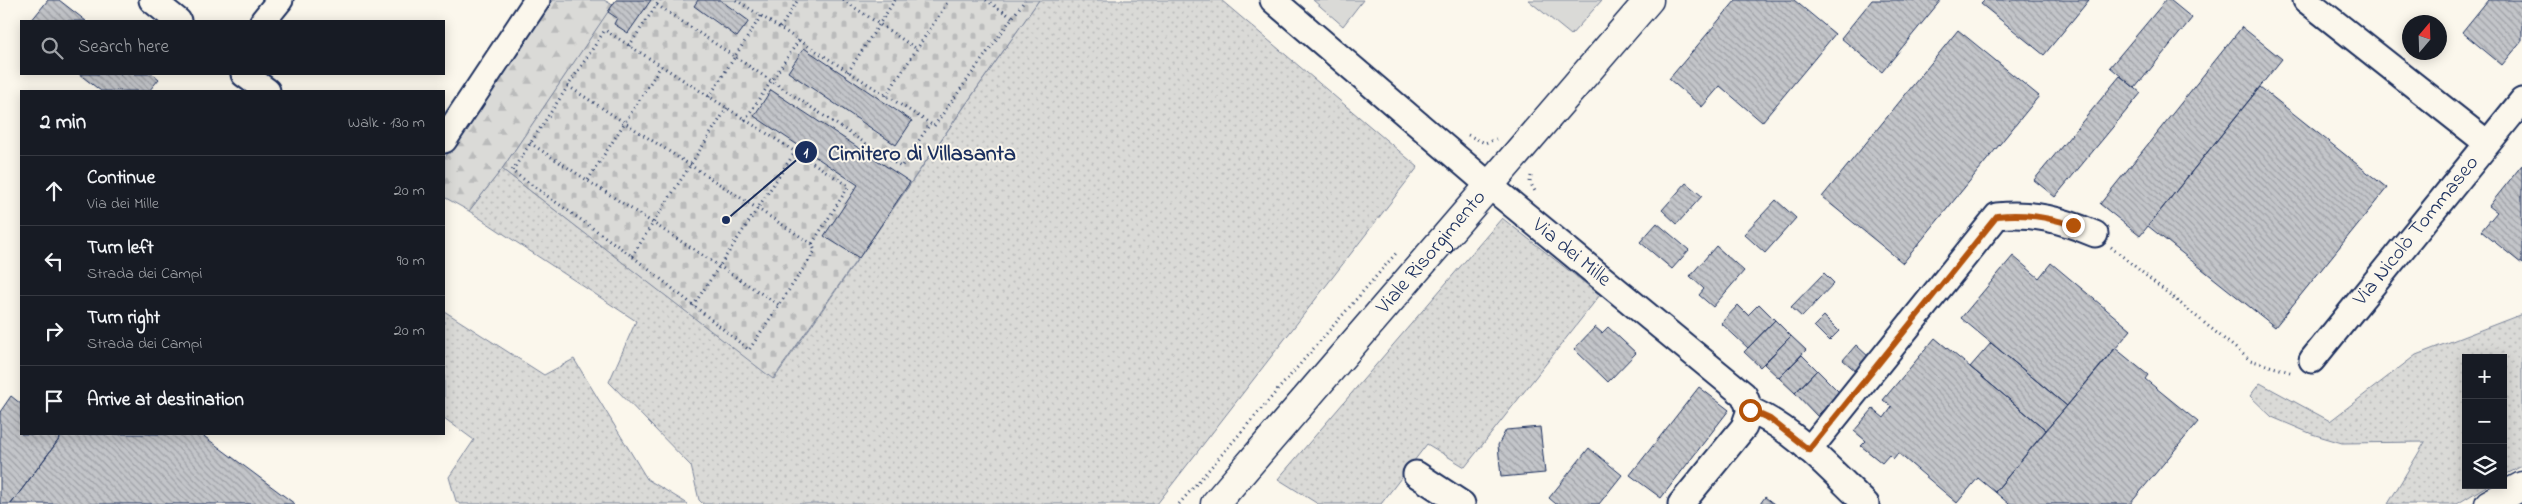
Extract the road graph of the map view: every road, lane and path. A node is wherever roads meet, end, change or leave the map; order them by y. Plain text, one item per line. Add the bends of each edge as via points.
1 (152, 0) edge
2 (280, 0) edge
3 (537, 0) edge
4 (660, 0) edge
5 (736, 0) edge
6 (798, 0) edge
7 (843, 0) edge
8 (895, 0) edge
9 (949, 0) edge
10 (986, 0) edge
11 (1025, 0) edge
12 (1273, 0) edge
13 (1649, 0) edge
14 (2306, 0) edge
15 (657, 5) junction
16 (762, 16) junction
17 (1012, 18) junction
18 (177, 20) edge
19 (264, 20) edge
20 (879, 24) junction
21 (780, 28) junction
22 (799, 40) junction
23 (630, 46) junction
24 (917, 49) junction
25 (736, 56) junction
26 (661, 66) junction
27 (848, 72) junction
28 (245, 75) edge
29 (772, 80) junction
30 (568, 86) junction
31 (266, 90) edge
32 (886, 96) junction
33 (709, 97) junction
34 (2522, 101) edge
35 (727, 108) junction
36 (745, 120) junction
37 (625, 123) junction
38 (930, 124) junction
39 (1500, 137) dead end
40 (445, 138) edge
41 (530, 143) junction
42 (2487, 143) junction
43 (1447, 147) junction
44 (795, 152) junction
45 (690, 165) junction
46 (588, 180) junction
47 (1490, 186) junction
48 (757, 209) junction
49 (653, 223) junction
50 (2095, 234) joint
51 (812, 244) junction
52 (1404, 244) dead end
53 (632, 256) junction
54 (720, 266) junction
55 (779, 305) junction
56 (693, 306) junction
57 (2312, 360) joint
58 (1750, 410) junction
59 (1809, 450) junction
60 (1416, 474) dead end
61 (2522, 486) edge
62 (1179, 504) edge
63 (1215, 504) edge
64 (1462, 504) edge
65 (1681, 504) edge
66 (1866, 504) edge
67 (2489, 504) edge

1 - 18 street
2 - 19 street
3 - 40 street
4 - 15 path
5 - 16 path
6 - 21 path
7 - 20 path
8 - 20 path
9 - 24 path
10 - 17 path
11 - 17 path
12 - 43 street, Via dei Mille
13 - 47 main road, Viale Risorgimento
14 - 42 street
15 - 23 path
15 - 25 path
16 - 21 path
16 - 25 path
17 - 38 path via 934,126
20 - 24 path
20 - 27 path
21 - 22 path
22 - 27 path
22 - 29 path
23 - 26 path
23 - 30 path via 605,30
24 - 32 path
25 - 29 path
25 - 33 path
26 - 33 path
26 - 37 path
27 - 32 path
28 - 31 street
29 - 36 path
29 - 38 path via 902,167
30 - 37 path
30 - 41 path
32 - 38 path
33 - 35 path
34 - 42 street, Via Nicolò Tommaseo
35 - 36 path
35 - 45 path
36 - 44 path
37 - 45 path
37 - 46 path
39 - 43 path via 1485,143 1461,132
41 - 46 path
41 - 53 path via 512,171
42 - 57 street, Via Nicolò Tommaseo
43 - 47 street, Via dei Mille
44 - 48 path
44 - 51 path via 849,186
45 - 48 path
45 - 49 path
46 - 49 path
47 - 58 street, Via dei Mille via 1744,395
47 - 63 main road, Viale Risorgimento
48 - 51 path
48 - 54 path
49 - 53 path
49 - 54 path
50 - 57 path via 2250,360 2294,374
50 - 59 street via 2044,216 1997,216
51 - 55 path via 815,251
52 - 62 path
53 - 56 path
54 - 55 path
54 - 56 path
55 - 56 path via 749,350
58 - 59 street via 1770,419
58 - 65 street via 1744,426
59 - 66 street
60 - 64 street
61 - 67 main road

